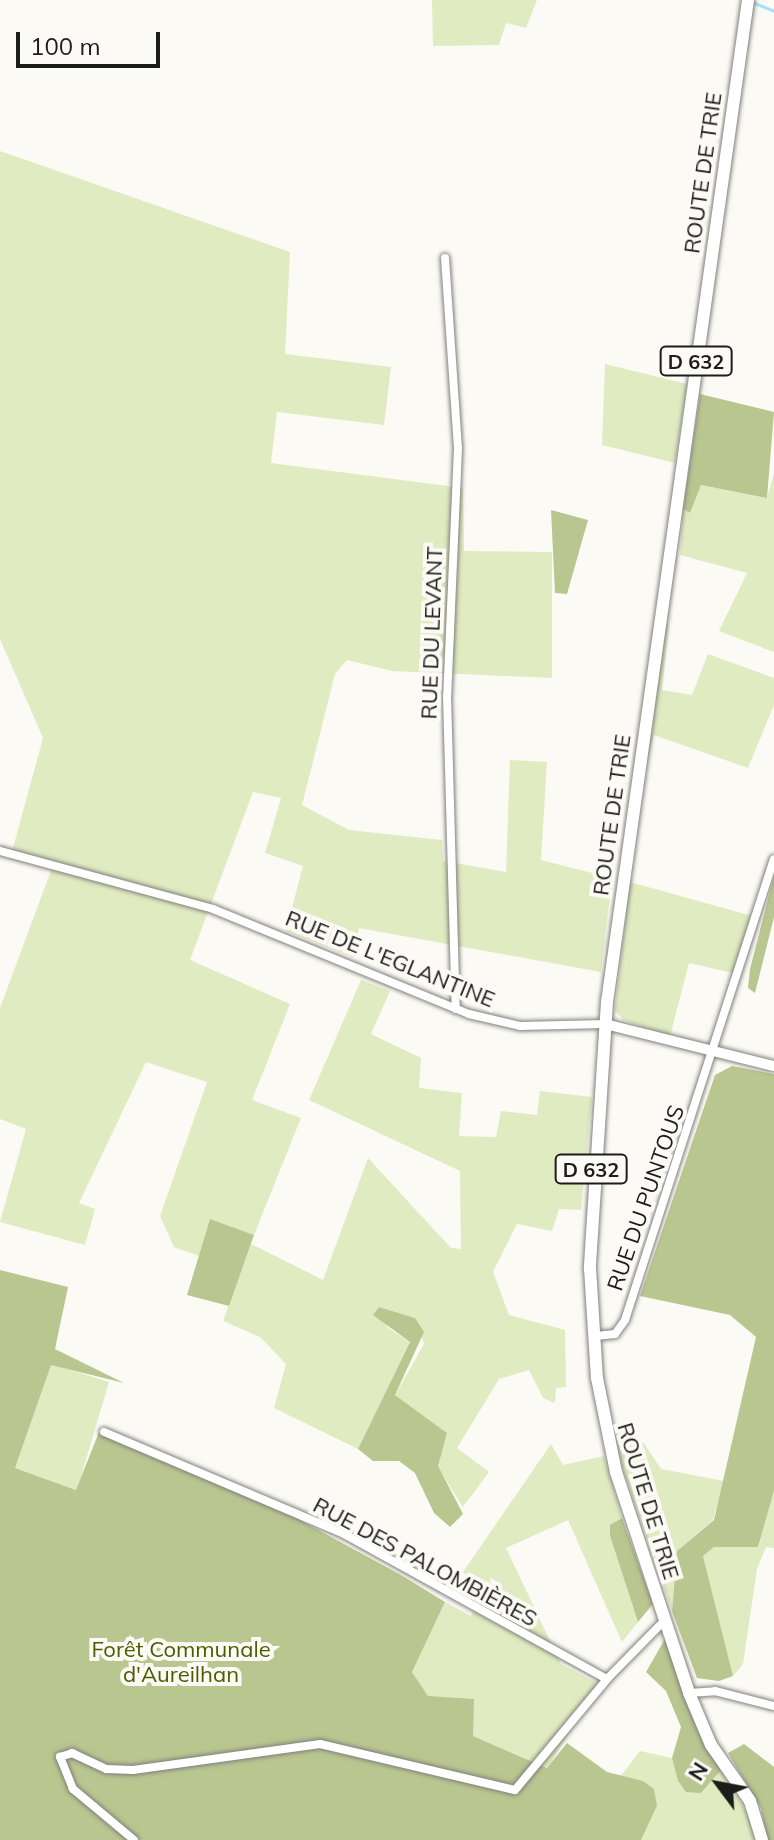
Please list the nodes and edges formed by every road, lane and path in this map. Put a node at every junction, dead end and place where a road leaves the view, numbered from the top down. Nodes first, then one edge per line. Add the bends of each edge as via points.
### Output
1 (748, 5) edge
2 (445, 258) dead end
3 (0, 851) edge
4 (774, 859) edge
5 (456, 1009) junction
6 (605, 1024) junction
7 (716, 1053) junction
8 (774, 1066) edge
9 (596, 1336) junction
10 (104, 1432) dead end
11 (664, 1621) junction
12 (607, 1679) junction
13 (689, 1693) junction
14 (774, 1706) edge
15 (134, 1840) edge
16 (762, 1840) edge

1 - 6 main road, ROUTE DE TRIE / D 632
2 - 5 street, RUE DU LEVANT via 458,432 447,696
3 - 5 street, RUE DE L'EGLANTINE via 213,909
4 - 7 street, RUE DU PUNTOUS
5 - 6 street, RUE DE L'EGLANTINE via 520,1026
6 - 7 street
6 - 9 main road, ROUTE DE TRIE / D 632 via 590,1178
7 - 8 street
7 - 9 street, RUE DU PUNTOUS via 625,1320 615,1334
9 - 11 main road, ROUTE DE TRIE / D 632 via 604,1422
10 - 12 street, RUE DES PALOMBIÈRES via 344,1534
11 - 12 street
11 - 13 main road, D 632
12 - 15 street via 515,1790 320,1744 133,1770 106,1769 72,1753 60,1757 73,1789
13 - 14 street via 715,1691
13 - 16 main road, D 632 via 705,1732 750,1801

